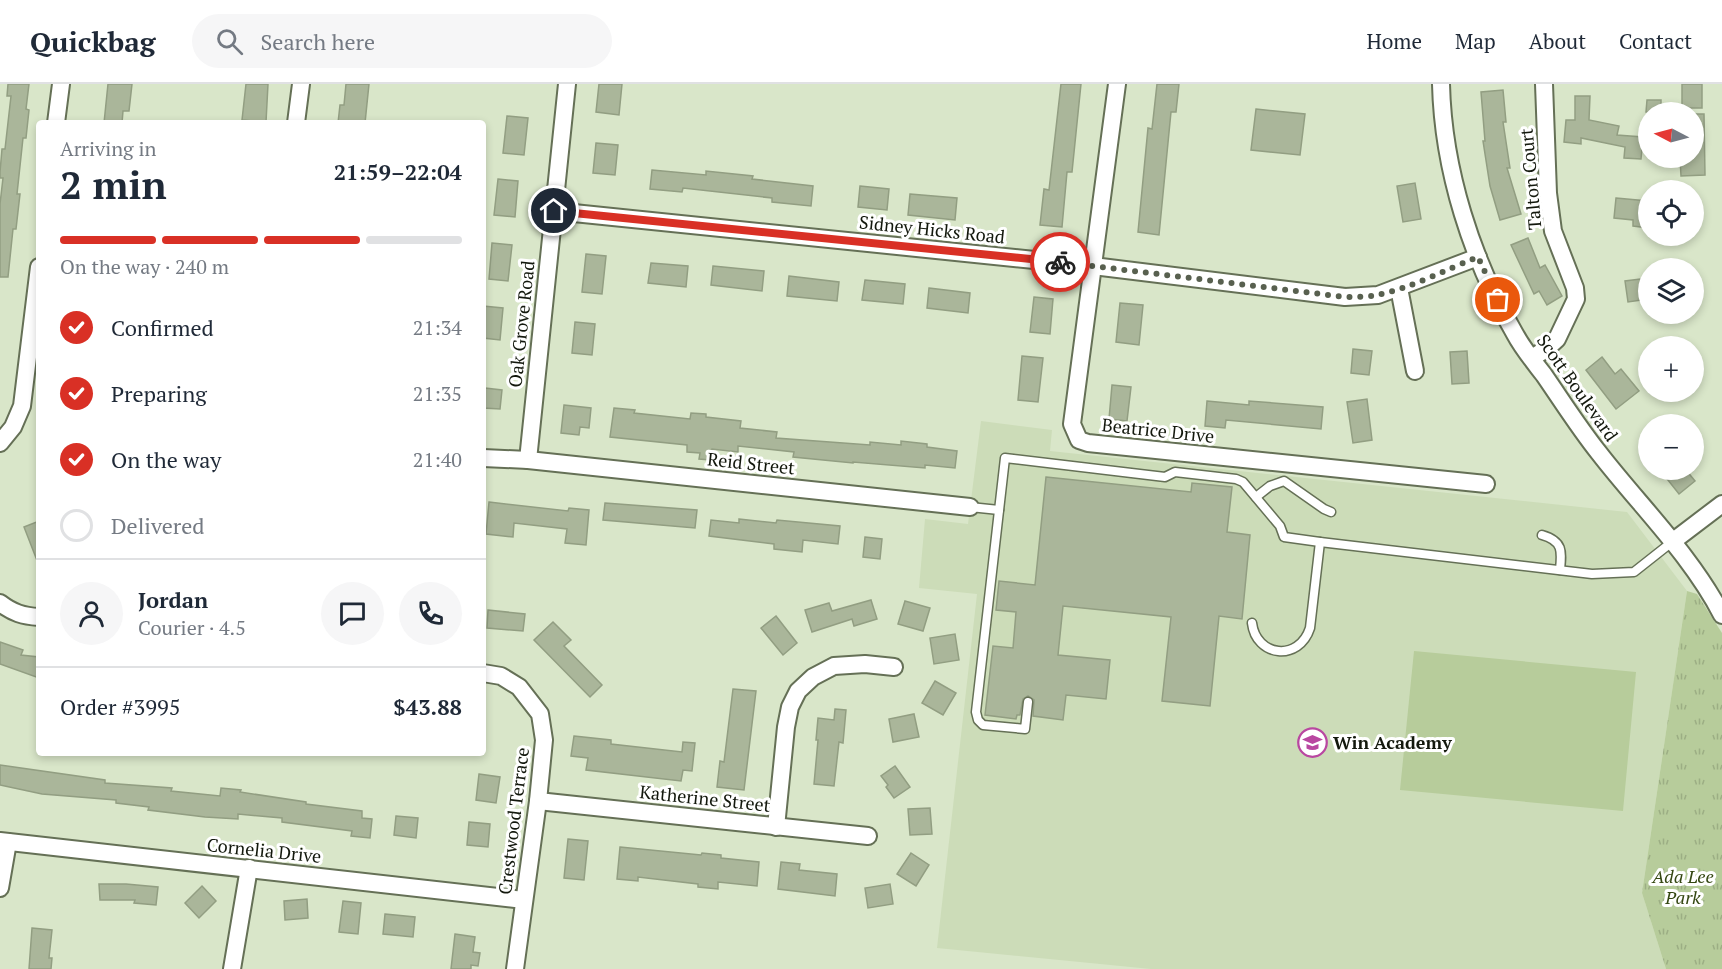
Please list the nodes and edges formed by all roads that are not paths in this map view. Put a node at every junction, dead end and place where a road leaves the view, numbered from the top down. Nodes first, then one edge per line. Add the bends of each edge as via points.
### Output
1 (61, 84) edge
2 (301, 84) edge
3 (567, 84) edge
4 (1117, 84) edge
5 (1441, 84) edge
6 (1544, 84) edge
7 (56, 120) edge
8 (296, 120) edge
9 (554, 211) junction
10 (1478, 257) junction
11 (1093, 266) junction
12 (1399, 288) junction
13 (36, 319) edge
14 (1532, 358) junction
15 (1415, 371) dead end
16 (31, 406) edge
17 (0, 443) edge
18 (486, 458) edge
19 (528, 460) junction
20 (1486, 484) dead end
21 (1256, 497) junction
22 (1722, 504) edge
23 (970, 507) joint
24 (999, 510) junction
25 (1331, 512) dead end
26 (1542, 535) dead end
27 (1320, 542) junction
28 (1672, 542) junction
29 (1560, 570) junction
30 (0, 603) edge
31 (1722, 615) edge
32 (36, 617) edge
33 (1252, 622) dead end
34 (894, 667) dead end
35 (486, 674) edge
36 (1028, 702) dead end
37 (538, 801) junction
38 (776, 827) junction
39 (868, 836) dead end
40 (4, 841) edge
41 (249, 868) junction
42 (0, 888) edge
43 (524, 900) junction
44 (232, 969) edge
45 (515, 969) edge

1 - 7 street
2 - 8 street
3 - 9 street, Oak Grove Road
4 - 11 street, Beatrice Drive
5 - 10 street, Scott Boulevard via 1449,157
6 - 14 street, Talton Court via 1548,193 1554,231 1576,299 1557,339
9 - 11 street, Sidney Hicks Road
9 - 19 street, Oak Grove Road
10 - 12 street, Sidney Hicks Road
10 - 14 street, Scott Boulevard via 1515,335
11 - 12 street, Sidney Hicks Road via 1345,297 1378,295
11 - 20 street, Beatrice Drive via 1072,424 1079,440
12 - 15 street
13 - 16 street
14 - 28 street, Scott Boulevard via 1598,453
16 - 17 street
18 - 19 street, Reid Street
19 - 23 street, Reid Street
21 - 24 lane via 1236,479 1175,472 1165,477 1005,458
21 - 25 lane via 1270,486 1284,482
21 - 27 lane via 1280,526 1284,537
22 - 28 street
23 - 24 lane
24 - 36 lane via 978,720 982,725 1025,729
26 - 29 lane via 1561,548
27 - 29 lane
27 - 33 lane via 1307,639 1292,650 1272,650 1256,637
28 - 29 lane via 1634,572 1592,574
28 - 31 street, Scott Boulevard
30 - 32 street via 23,616
34 - 38 street via 834,666 798,691 786,727
35 - 37 street, Crestwood Terrace via 501,676 519,687 540,714 544,740
37 - 38 street, Katherine Street
37 - 43 street, Crestwood Terrace
38 - 39 street, Katherine Street
40 - 41 street, Cornelia Drive
40 - 42 street
41 - 43 street, Cornelia Drive
41 - 44 street
43 - 45 street, Crestwood Terrace

